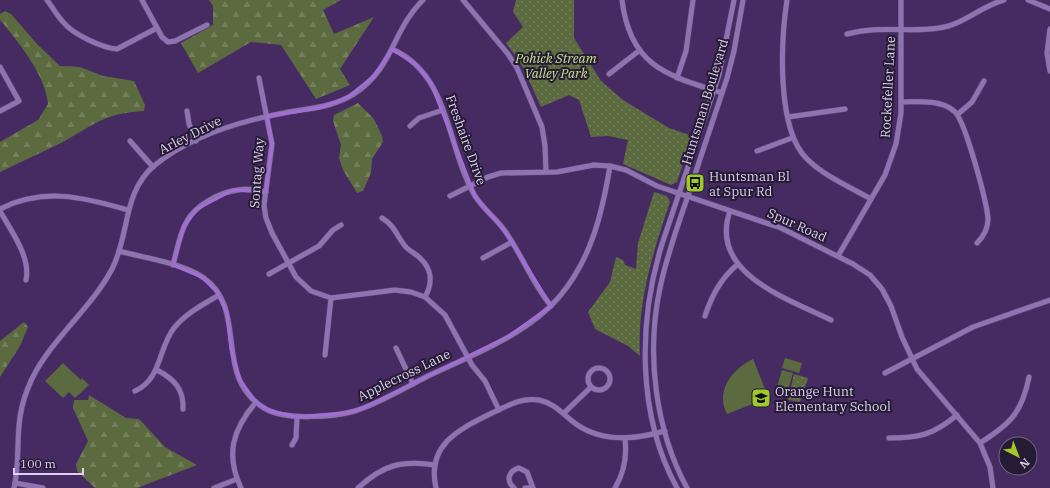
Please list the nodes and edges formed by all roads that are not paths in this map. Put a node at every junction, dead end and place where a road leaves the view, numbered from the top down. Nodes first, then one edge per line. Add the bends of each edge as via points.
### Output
1 (47, 0) edge
2 (142, 0) edge
3 (423, 0) edge
4 (462, 0) edge
5 (622, 0) edge
6 (693, 0) edge
7 (734, 0) edge
8 (743, 0) edge
9 (787, 0) edge
10 (901, 0) edge
11 (1004, 0) edge
12 (1028, 0) edge
13 (1050, 9) edge
14 (207, 25) dead end
15 (157, 28) junction
16 (902, 28) junction
17 (1050, 30) edge
18 (847, 34) dead end
19 (392, 49) junction
20 (640, 50) junction
21 (0, 66) edge
22 (1050, 71) edge
23 (609, 74) dead end
24 (258, 78) dead end
25 (677, 78) junction
26 (984, 80) dead end
27 (714, 91) junction
28 (722, 93) junction
29 (901, 102) junction
30 (443, 110) junction
31 (845, 110) dead end
32 (0, 111) edge
33 (187, 111) dead end
34 (958, 114) junction
35 (267, 116) junction
36 (788, 117) junction
37 (410, 126) dead end
38 (792, 138) junction
39 (130, 141) dead end
40 (196, 141) junction
41 (757, 151) dead end
42 (153, 166) junction
43 (610, 166) junction
44 (546, 172) junction
45 (470, 186) junction
46 (266, 192) junction
47 (679, 193) junction
48 (450, 196) dead end
49 (688, 196) junction
50 (872, 199) junction
51 (0, 210) edge
52 (128, 210) junction
53 (730, 211) junction
54 (382, 218) dead end
55 (341, 225) dead end
56 (512, 242) junction
57 (977, 243) dead end
58 (119, 251) junction
59 (838, 256) junction
60 (483, 258) dead end
61 (289, 264) junction
62 (738, 264) junction
63 (173, 265) junction
64 (269, 274) dead end
65 (26, 280) dead end
66 (219, 294) junction
67 (425, 297) junction
68 (331, 298) junction
69 (1050, 300) edge
70 (551, 306) junction
71 (705, 316) dead end
72 (831, 320) dead end
73 (396, 348) dead end
74 (325, 355) dead end
75 (468, 357) junction
76 (912, 358) junction
77 (157, 370) junction
78 (885, 373) dead end
79 (1029, 377) dead end
80 (413, 384) junction
81 (591, 387) junction
82 (135, 391) dead end
83 (256, 402) junction
84 (184, 409) dead end
85 (499, 410) junction
86 (564, 413) junction
87 (957, 416) junction
88 (298, 417) junction
89 (665, 431) junction
90 (656, 434) junction
91 (889, 438) dead end
92 (625, 439) junction
93 (980, 443) junction
94 (292, 445) dead end
95 (435, 465) junction
96 (237, 479) junction
97 (15, 485) edge
98 (43, 488) edge
99 (214, 488) edge
100 (241, 488) edge
101 (358, 488) edge
102 (436, 488) edge
103 (514, 488) edge
104 (525, 488) edge
105 (532, 488) edge
106 (615, 488) edge
107 (678, 488) edge
108 (687, 488) edge
109 (993, 488) edge

1 - 15 street via 64,24 90,41 110,49 116,49
2 - 15 street
3 - 19 street, Arley Drive via 404,23
4 - 44 street via 517,68 542,127
5 - 20 street via 628,29
6 - 25 street via 686,51
7 - 27 street, Huntsman Boulevard via 726,49
8 - 28 street, Huntsman Boulevard via 734,51
9 - 36 street via 782,57
10 - 16 street, Rockefeller Lane
11 - 16 street via 946,27
12 - 13 street
14 - 15 street via 168,42
16 - 18 street via 872,29
16 - 29 street, Rockefeller Lane
17 - 22 street via 1047,52
19 - 30 street, Freshaire Drive via 424,73 438,95
19 - 35 street, Arley Drive via 374,76 348,97 320,108
20 - 23 street
20 - 25 street via 659,69
21 - 32 street via 19,101
24 - 35 street, Sontag Way
25 - 27 street
26 - 34 street via 972,102
27 - 28 street
27 - 47 street, Huntsman Boulevard
28 - 49 street, Huntsman Boulevard
29 - 34 street via 942,104
29 - 50 street, Rockefeller Lane via 894,154
30 - 37 street via 419,118
30 - 45 street, Freshaire Drive
31 - 36 street
33 - 40 street
34 - 57 street via 965,129 986,212 986,232
35 - 40 street, Arley Drive via 232,126
35 - 46 street, Sontag Way via 272,144
36 - 38 street
38 - 41 street
38 - 50 street via 800,152 814,165
39 - 42 street
40 - 42 street, Arley Drive
42 - 52 street, Arley Drive via 138,186
43 - 44 street, Spur Road via 594,165
43 - 47 street, Spur Road via 626,170 657,186
43 - 70 street, Applecross Lane via 600,218 589,248 570,283
44 - 45 street, Spur Road via 501,173
45 - 48 street, Spur Road
45 - 56 street, Freshaire Drive via 480,203
46 - 61 street, Sontag Way via 266,221
46 - 63 street via 233,190 197,209 184,226
47 - 49 street, Spur Road
47 - 90 street, Huntsman Boulevard via 654,268 648,303 646,366
49 - 53 street, Spur Road
49 - 89 street, Huntsman Boulevard via 666,265 656,318 656,380
50 - 59 street, Rockefeller Lane
51 - 52 street via 26,198 56,195
51 - 65 street via 24,257 28,268
52 - 58 street, Arley Drive
53 - 59 street, Spur Road via 781,228
53 - 62 street via 725,227 726,238 728,248
54 - 67 street via 391,224 405,246 421,258 427,267 431,285
55 - 61 street via 319,246
56 - 60 street
56 - 70 street, Freshaire Drive
58 - 63 street, Applecross Lane
58 - 97 street, Arley Drive via 106,281 43,360 32,379 23,401 19,425
59 - 76 street, Spur Road via 865,271 882,289
61 - 64 street
61 - 68 street, Sontag Way via 306,288
62 - 71 street via 719,284
62 - 72 street via 767,288
63 - 66 street, Applecross Lane via 202,277
66 - 77 street via 185,317 174,328
66 - 83 street, Applecross Lane via 227,313 234,364 244,387
67 - 68 street, Sontag Way via 395,290
67 - 75 street, Sontag Way via 445,316
68 - 74 street
69 - 76 street via 973,327
70 - 75 street, Applecross Lane via 522,329
73 - 80 street
75 - 80 street, Applecross Lane
75 - 85 street, Sontag Way via 485,380
76 - 78 street
76 - 87 street, Spur Road via 925,379
77 - 82 street via 146,385
77 - 84 street via 170,377 178,386 183,396
79 - 93 street via 1017,413 1001,429
80 - 88 street, Applecross Lane via 354,411
81 - 81 street via 587,378 592,370 601,368 606,371 610,380 608,386 599,390
81 - 86 street
83 - 88 street, Applecross Lane via 276,413
83 - 96 street via 242,420 235,437 233,458
85 - 86 street via 531,400 546,402
85 - 95 street via 452,435 440,450
86 - 92 street via 593,433
87 - 91 street via 928,434 913,438
87 - 93 street, Spur Road
88 - 94 street via 296,438
89 - 90 street
89 - 108 street, Huntsman Boulevard via 675,464
90 - 92 street
90 - 107 street, Huntsman Boulevard via 665,462
92 - 106 street via 625,463
93 - 109 street, Spur Road via 988,461
95 - 101 street via 413,462 390,466 373,475
95 - 102 street
96 - 99 street
96 - 100 street
97 - 98 street
103 - 105 street via 509,478 511,472 519,468 527,472
104 - 105 street

